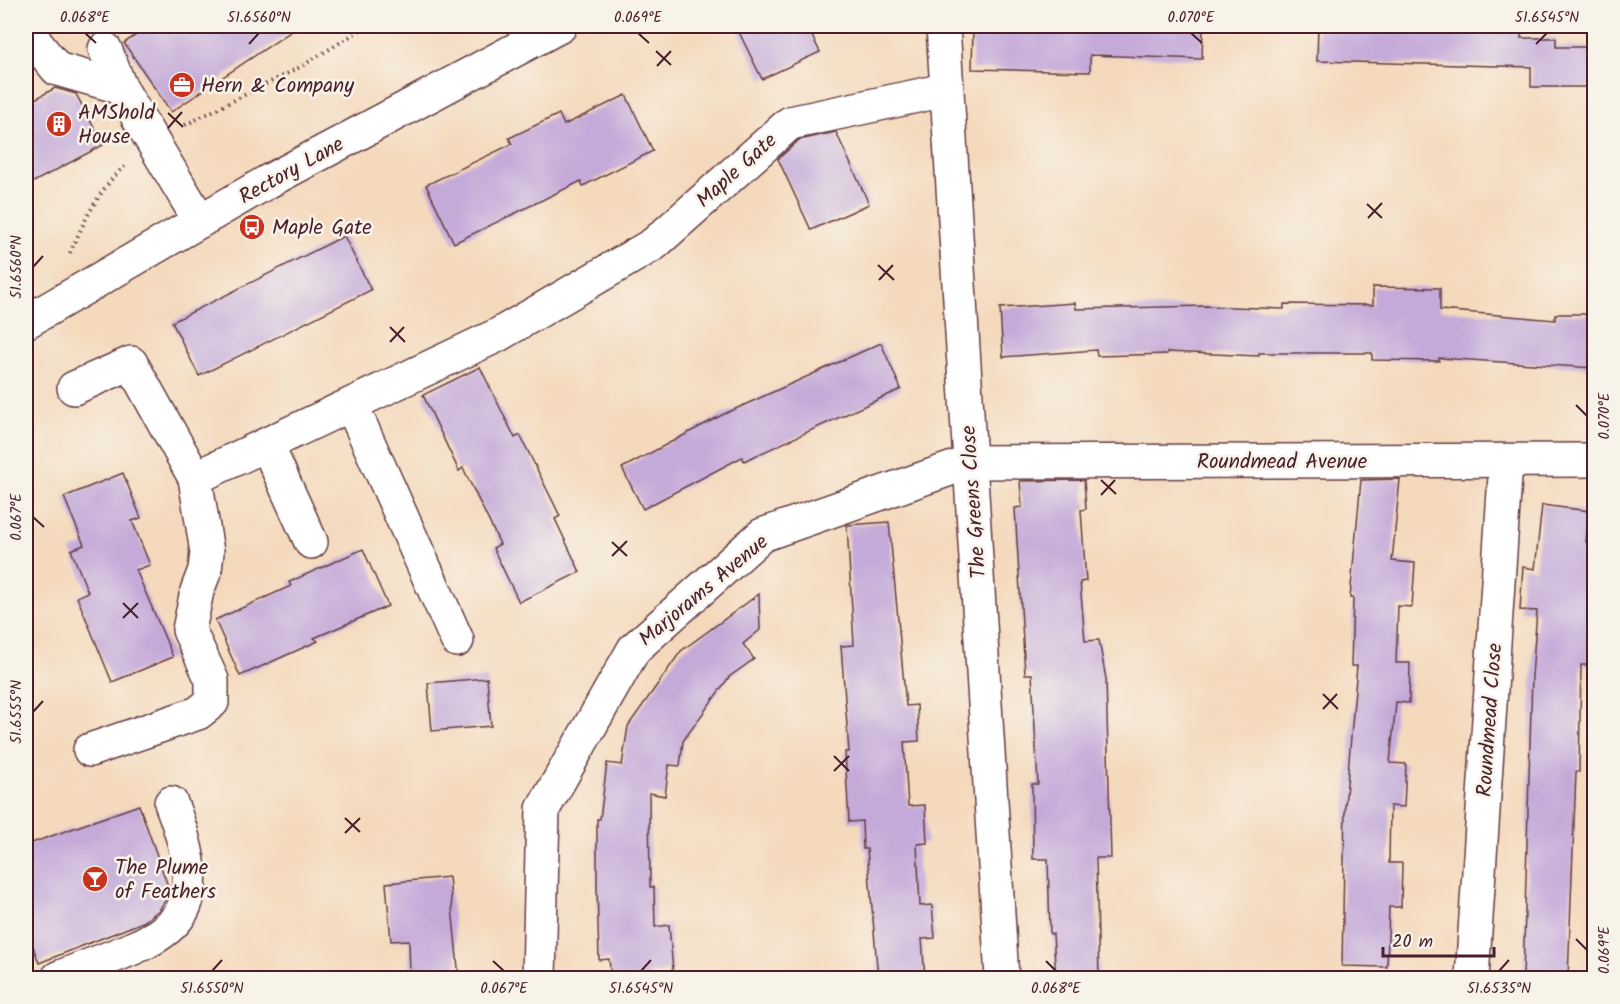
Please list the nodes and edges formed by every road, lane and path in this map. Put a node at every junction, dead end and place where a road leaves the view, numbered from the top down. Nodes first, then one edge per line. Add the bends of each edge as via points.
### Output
1 (27, 26) edge
2 (560, 26) edge
3 (943, 26) edge
4 (105, 49) dead end
5 (120, 87) junction
6 (945, 90) junction
7 (200, 221) junction
8 (26, 322) edge
9 (74, 388) dead end
10 (351, 406) junction
11 (267, 445) junction
12 (1594, 460) edge
13 (1506, 461) junction
14 (970, 462) junction
15 (195, 478) junction
16 (311, 542) dead end
17 (457, 640) dead end
18 (90, 750) dead end
19 (171, 803) dead end
20 (58, 978) edge
21 (539, 978) edge
22 (1002, 978) edge
23 (1472, 978) edge

1 - 5 street via 57,69
2 - 7 street, Rectory Lane
3 - 6 street, The Greens Close
4 - 5 street
5 - 7 street
6 - 10 street, Maple Gate via 790,123 654,244 498,335
6 - 14 street, The Greens Close
7 - 8 street, Rectory Lane
9 - 15 street via 130,363
10 - 11 street, Maple Gate
10 - 17 street
11 - 15 street, Maple Gate
11 - 16 street
12 - 13 street, Roundmead Avenue
13 - 14 street, Roundmead Avenue
13 - 23 street, Roundmead Close
14 - 21 street, Marjorams Avenue via 762,535 634,649 543,809
14 - 22 street, The Greens Close
15 - 18 street via 207,552 189,630 212,680 212,702 198,714
19 - 20 street via 191,866 190,890 177,921 160,935

